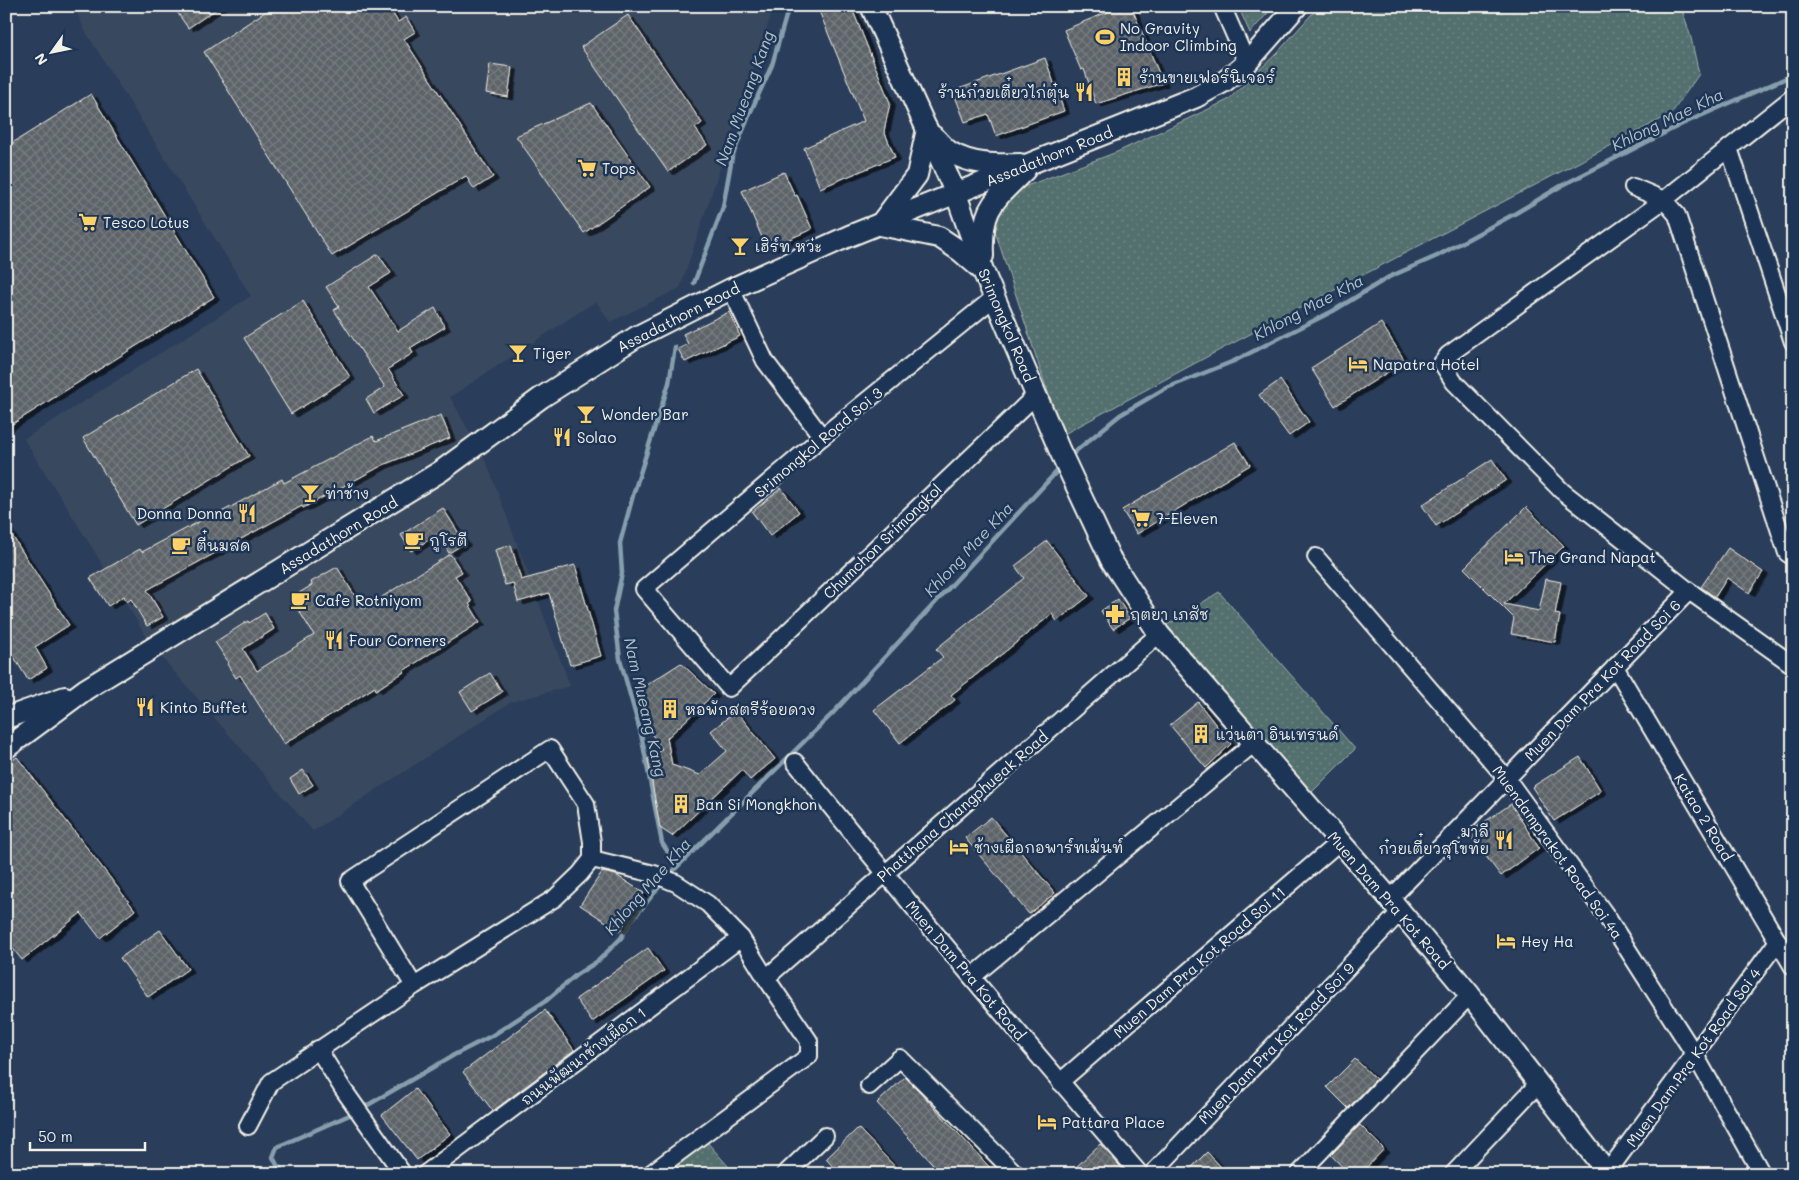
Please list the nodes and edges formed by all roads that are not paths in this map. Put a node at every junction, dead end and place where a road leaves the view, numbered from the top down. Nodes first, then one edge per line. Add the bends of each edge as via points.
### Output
1 (871, 6) edge
2 (1222, 6) edge
3 (1297, 6) edge
4 (1247, 63) junction
5 (1793, 97) edge
6 (927, 129) junction
7 (1729, 148) junction
8 (1031, 164) junction
9 (1633, 187) dead end
10 (956, 194) junction
11 (1664, 200) junction
12 (879, 225) junction
13 (984, 272) junction
14 (731, 289) junction
15 (995, 297) junction
16 (1793, 342) edge
17 (1036, 395) junction
18 (822, 436) junction
19 (1316, 557) dead end
20 (1793, 557) edge
21 (644, 589) joint
22 (1690, 591) junction
23 (1159, 634) junction
24 (1793, 665) edge
25 (1615, 667) junction
26 (86, 689) junction
27 (6, 718) edge
28 (1253, 744) junction
29 (6, 748) edge
30 (795, 762) dead end
31 (1507, 779) junction
32 (1339, 842) junction
33 (592, 859) junction
34 (885, 874) junction
35 (1395, 906) junction
36 (741, 938) junction
37 (1778, 941) junction
38 (1793, 967) edge
39 (972, 977) junction
40 (766, 978) junction
41 (414, 986) junction
42 (1470, 995) junction
43 (318, 1049) junction
44 (1694, 1055) junction
45 (1060, 1082) junction
46 (1539, 1083) junction
47 (869, 1086) dead end
48 (248, 1126) dead end
49 (825, 1136) dead end
50 (1607, 1173) edge
51 (403, 1174) edge
52 (425, 1174) edge
53 (650, 1174) edge
54 (784, 1174) edge
55 (1016, 1174) edge
56 (1140, 1174) edge
57 (1152, 1174) edge
58 (1299, 1174) edge
59 (1453, 1174) edge
60 (1762, 1174) edge

1 - 6 street, Srimongkol Road
2 - 4 street
3 - 4 street, Assadathorn Road
4 - 8 street, Assadathorn Road via 1196,97
5 - 7 street
6 - 8 street via 949,152 966,161 998,165
6 - 10 street, Srimongkol Road
6 - 12 street via 917,175
7 - 11 street
7 - 16 street
8 - 10 street, Assadathorn Road
8 - 13 street via 990,208 984,222
9 - 11 street
10 - 12 street, Assadathorn Road
10 - 13 street, Srimongkol Road
11 - 20 street via 1677,215 1787,554
11 - 22 street via 1442,362 1454,382 1562,491
12 - 13 street via 939,237
12 - 14 street, Assadathorn Road
13 - 15 street, Srimongkol Road
14 - 18 street via 765,361
14 - 26 street, Assadathorn Road via 636,337 542,397 427,480
15 - 17 street, Srimongkol Road
15 - 18 street, Srimongkol Road Soi 3
17 - 21 street, Chumchon Srimongkol via 729,688
17 - 23 street, Srimongkol Road via 1111,560
18 - 21 street, Srimongkol Road Soi 3
19 - 31 street, Muendamprakot Road Soi 4a
22 - 24 street
22 - 25 street, Muen Dam Pra Kot Road Soi 6
23 - 28 street, Muen Dam Pra Kot Road
23 - 34 street, Phatthana Changphueak Road
25 - 31 street, Muen Dam Pra Kot Road Soi 6
25 - 37 street, Katao 2 Road
26 - 27 street, Assadathorn Road
26 - 29 street, Assadathorn Road
28 - 32 street, Muen Dam Pra Kot Road
28 - 39 street
30 - 34 street, Muen Dam Pra Kot Road
31 - 35 street, Muen Dam Pra Kot Road Soi 6
31 - 44 street, Muendamprakot Road Soi 4a via 1605,914
32 - 35 street, Muen Dam Pra Kot Road
32 - 45 street, Muen Dam Pra Kot Road Soi 11
33 - 36 street via 654,874 676,883 708,904
33 - 41 street via 555,898
33 - 41 street via 586,804 550,749 350,881
34 - 39 street, Muen Dam Pra Kot Road
34 - 40 street, Phatthana Changphueak Road
35 - 42 street, Muen Dam Pra Kot Road
35 - 57 street, Muen Dam Pra Kot Road Soi 9
36 - 40 street
36 - 52 street, ถนนพัฒนาช้างเผือก 1
37 - 38 street, Katao 2 Road
37 - 44 street, Muen Dam Pra Kot Road Soi 4
39 - 45 street, Muen Dam Pra Kot Road
40 - 53 street via 809,1041 809,1056
41 - 43 street
42 - 46 street, Muen Dam Pra Kot Road
42 - 58 street
43 - 48 street via 271,1082
43 - 51 street
44 - 50 street, Muen Dam Pra Kot Road Soi 4
44 - 60 street, Muendamprakot Road Soi 4a
45 - 56 street, Muen Dam Pra Kot Road
46 - 50 street, Muen Dam Pra Kot Road
46 - 59 street
47 - 55 street via 900,1058
49 - 54 street

